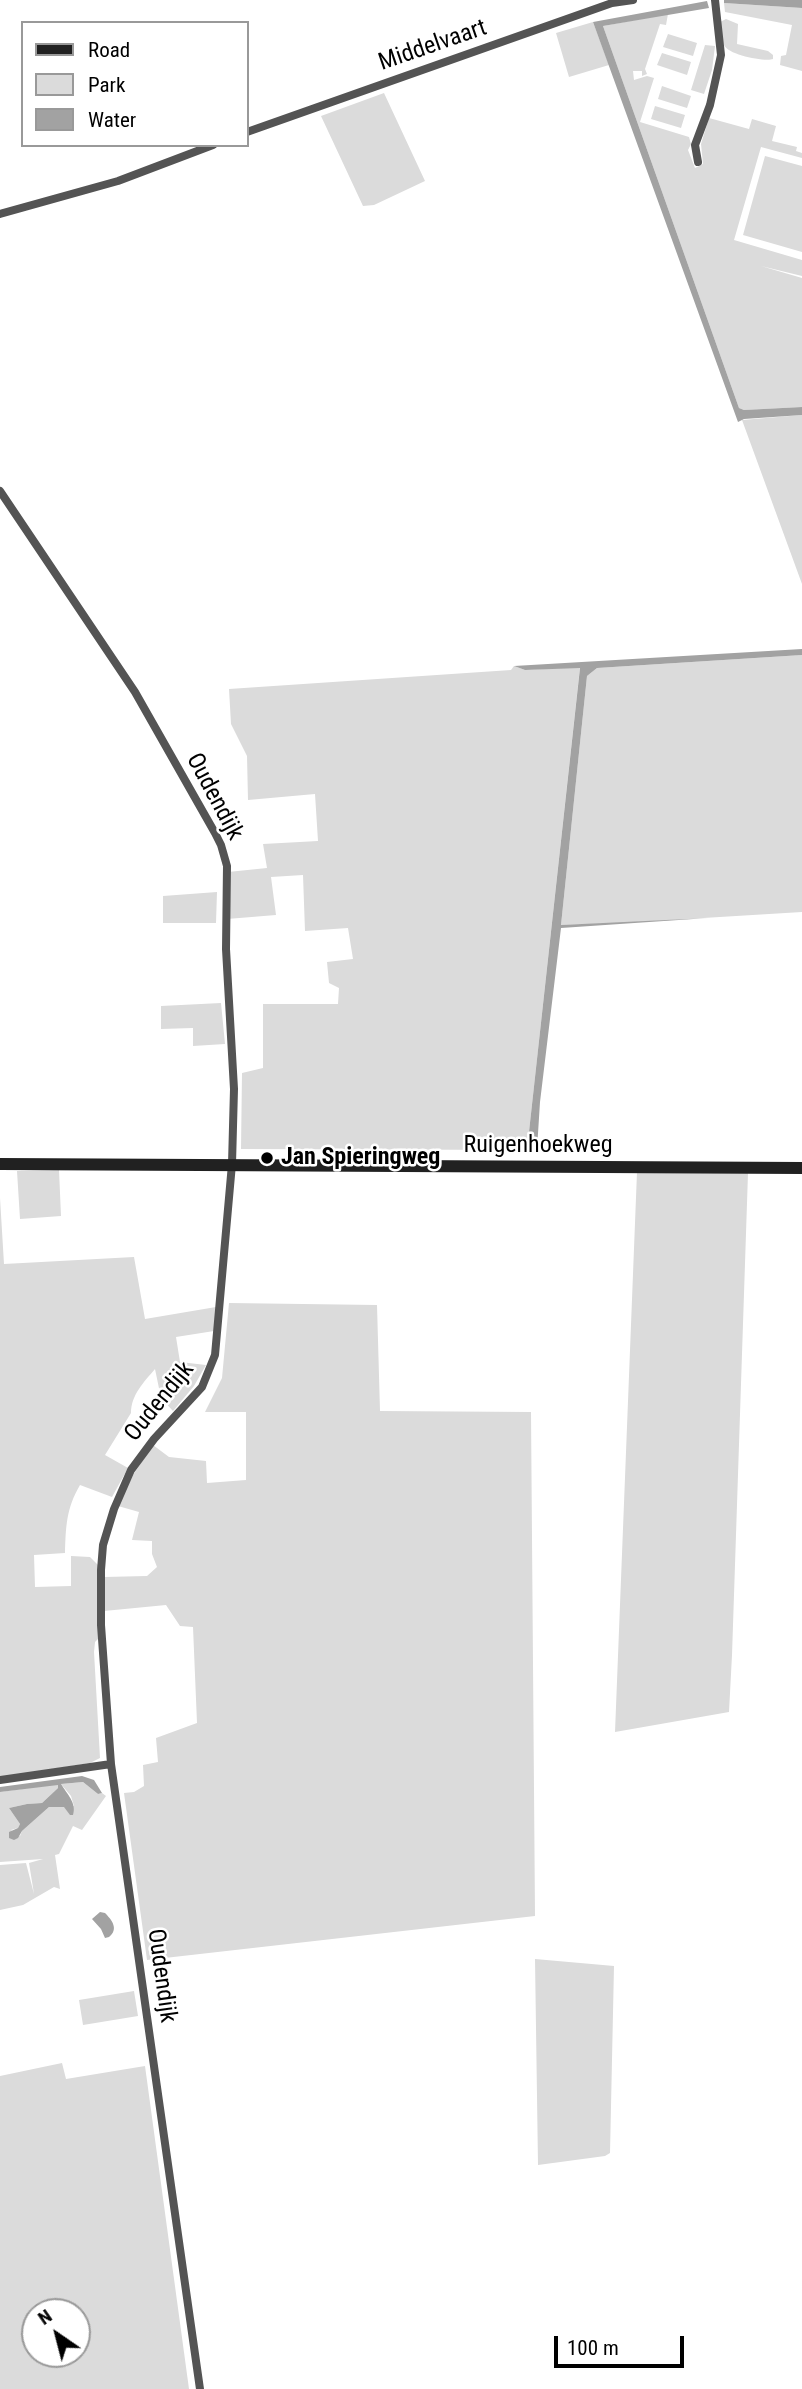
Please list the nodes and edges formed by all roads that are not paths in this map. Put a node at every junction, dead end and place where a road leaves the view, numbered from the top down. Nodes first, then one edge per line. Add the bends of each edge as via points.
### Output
1 (633, 0) edge
2 (715, 0) edge
3 (612, 2) edge
4 (248, 132) edge
5 (207, 147) edge
6 (698, 162) dead end
7 (0, 214) edge
8 (0, 491) edge
9 (0, 1164) edge
10 (232, 1164) junction
11 (802, 1168) edge
12 (111, 1764) junction
13 (0, 1780) edge
14 (200, 2389) edge

1 - 3 street, Middelvaart
2 - 6 street via 721,55 695,145
3 - 4 street, Middelvaart
5 - 7 street via 118,181
8 - 10 street, Oudendijk via 135,692 221,845 227,866
9 - 10 street
10 - 11 street, Ruigenhoekweg
10 - 12 street, Oudendijk via 219,1332 211,1372 131,1470 103,1545 102,1625
12 - 13 street
12 - 14 street, Oudendijk

